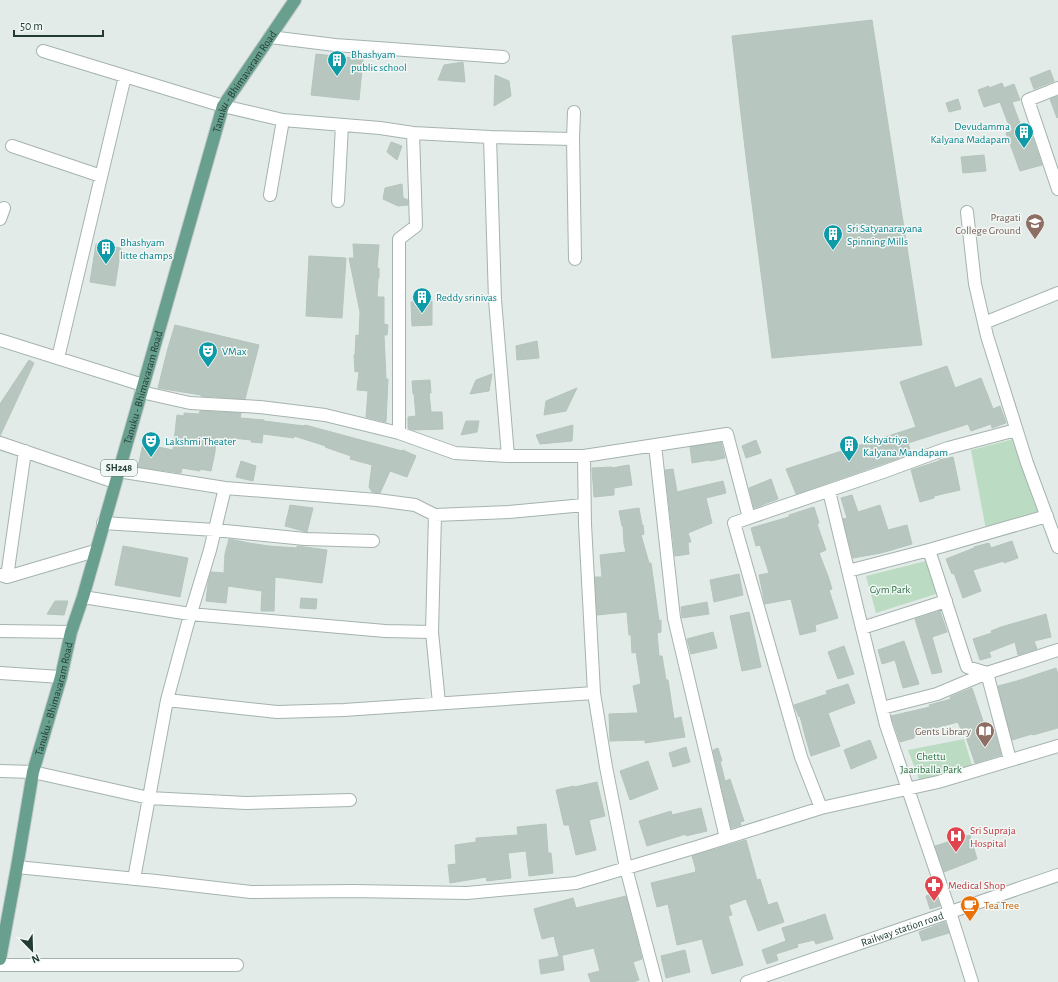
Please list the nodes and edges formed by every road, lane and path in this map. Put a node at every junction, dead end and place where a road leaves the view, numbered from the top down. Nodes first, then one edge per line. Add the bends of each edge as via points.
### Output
1 (295, 0) edge
2 (270, 37) junction
3 (43, 51) dead end
4 (503, 57) dead end
5 (125, 76) junction
6 (1058, 88) edge
7 (223, 106) junction
8 (574, 112) dead end
9 (283, 120) junction
10 (342, 125) junction
11 (413, 133) junction
12 (490, 137) junction
13 (573, 139) junction
14 (12, 146) dead end
15 (101, 176) junction
16 (1058, 189) edge
17 (270, 195) dead end
18 (338, 201) dead end
19 (4, 208) dead end
20 (967, 212) dead end
21 (0, 219) edge
22 (575, 259) dead end
23 (1058, 293) edge
24 (984, 323) junction
25 (0, 340) edge
26 (58, 358) junction
27 (142, 389) junction
28 (1016, 430) junction
29 (399, 434) junction
30 (0, 443) edge
31 (655, 445) junction
32 (25, 451) junction
33 (508, 456) junction
34 (584, 456) junction
35 (117, 476) junction
36 (225, 488) junction
37 (829, 491) junction
38 (584, 505) junction
39 (435, 515) junction
40 (1047, 516) junction
41 (749, 518) junction
42 (103, 523) junction
43 (215, 530) junction
44 (373, 541) dead end
45 (1058, 547) edge
46 (929, 550) junction
47 (95, 551) junction
48 (848, 571) junction
49 (3, 576) edge
50 (83, 597) junction
51 (946, 601) junction
52 (190, 614) junction
53 (862, 628) junction
54 (0, 631) edge
55 (71, 632) junction
56 (432, 632) junction
57 (1058, 650) edge
58 (987, 672) junction
59 (0, 673) edge
60 (61, 677) junction
61 (594, 693) junction
62 (167, 700) junction
63 (439, 703) junction
64 (882, 708) junction
65 (1058, 746) edge
66 (1010, 760) junction
67 (0, 771) edge
68 (33, 772) junction
69 (907, 788) junction
70 (149, 798) junction
71 (350, 800) dead end
72 (821, 808) junction
73 (726, 838) junction
74 (17, 867) junction
75 (626, 868) junction
76 (1058, 875) edge
77 (134, 879) junction
78 (950, 912) junction
79 (2, 938) edge
80 (0, 959) edge
81 (0, 965) edge
82 (237, 965) dead end
83 (759, 980) edge
84 (656, 982) edge
85 (747, 982) edge
86 (972, 982) edge

1 - 2 main road, Tanuku - Bhimavaram Road / SH248
2 - 4 street via 335,45
2 - 7 main road, Tanuku - Bhimavaram Road / SH248
3 - 5 street
5 - 7 street
5 - 15 street
6 - 16 street via 1028,100
7 - 9 street
7 - 27 main road, Tanuku - Bhimavaram Road / SH248
8 - 13 street
9 - 10 street
9 - 17 street
10 - 11 street
10 - 18 street
11 - 12 street
11 - 29 street via 416,226 399,239
12 - 13 street
12 - 33 street via 495,300
13 - 22 street
14 - 15 street
15 - 26 street
19 - 21 street
20 - 24 street via 975,284
23 - 24 street
24 - 28 street
25 - 26 street
26 - 27 street
27 - 29 street via 190,403 260,407 325,415
27 - 35 main road, Tanuku - Bhimavaram Road / SH248
28 - 37 street via 948,448
28 - 40 street
29 - 33 street via 455,453
30 - 32 street
31 - 34 street
31 - 41 street via 727,434
31 - 73 street via 674,618
32 - 35 street
32 - 49 street
33 - 34 street
34 - 38 street
35 - 36 street
35 - 42 main road, Tanuku - Bhimavaram Road / SH248
36 - 39 street via 415,504
36 - 43 street
37 - 41 street
37 - 48 street
38 - 39 street
38 - 61 street
39 - 56 street
40 - 45 street
40 - 46 street
41 - 72 street via 734,523 801,757
42 - 43 street
42 - 47 main road, Tanuku - Bhimavaram Road / SH248
43 - 44 street via 305,539
43 - 52 street
46 - 48 street
46 - 51 street
47 - 49 street
47 - 50 main road, Tanuku - Bhimavaram Road / SH248
48 - 53 street
50 - 52 street
50 - 55 main road, Tanuku - Bhimavaram Road / SH248
51 - 53 street
51 - 58 street via 967,666
52 - 56 street via 385,631
52 - 62 street
53 - 64 street
54 - 55 street
55 - 60 main road, Tanuku - Bhimavaram Road / SH248
56 - 63 street
57 - 58 street
58 - 64 street via 937,694
58 - 66 street
59 - 60 street
60 - 68 main road, Tanuku - Bhimavaram Road / SH248
61 - 63 street
61 - 75 street
62 - 63 street via 277,712
62 - 70 street
64 - 69 street
65 - 66 street
66 - 69 street via 938,782
67 - 68 street
68 - 70 street
68 - 74 main road, Tanuku - Bhimavaram Road / SH248
69 - 72 street
69 - 78 street
70 - 71 street via 246,803
70 - 77 street
72 - 73 street
73 - 75 street
74 - 77 street
74 - 79 main road, Tanuku - Bhimavaram Road / SH248
75 - 77 street via 576,883 467,893 251,892
75 - 84 street
76 - 78 street, Railway station road
78 - 83 street, Railway station road
78 - 86 street
79 - 80 main road, Tanuku - Bhimavaram Road / SH248
81 - 82 street
83 - 85 street, Railway station road

